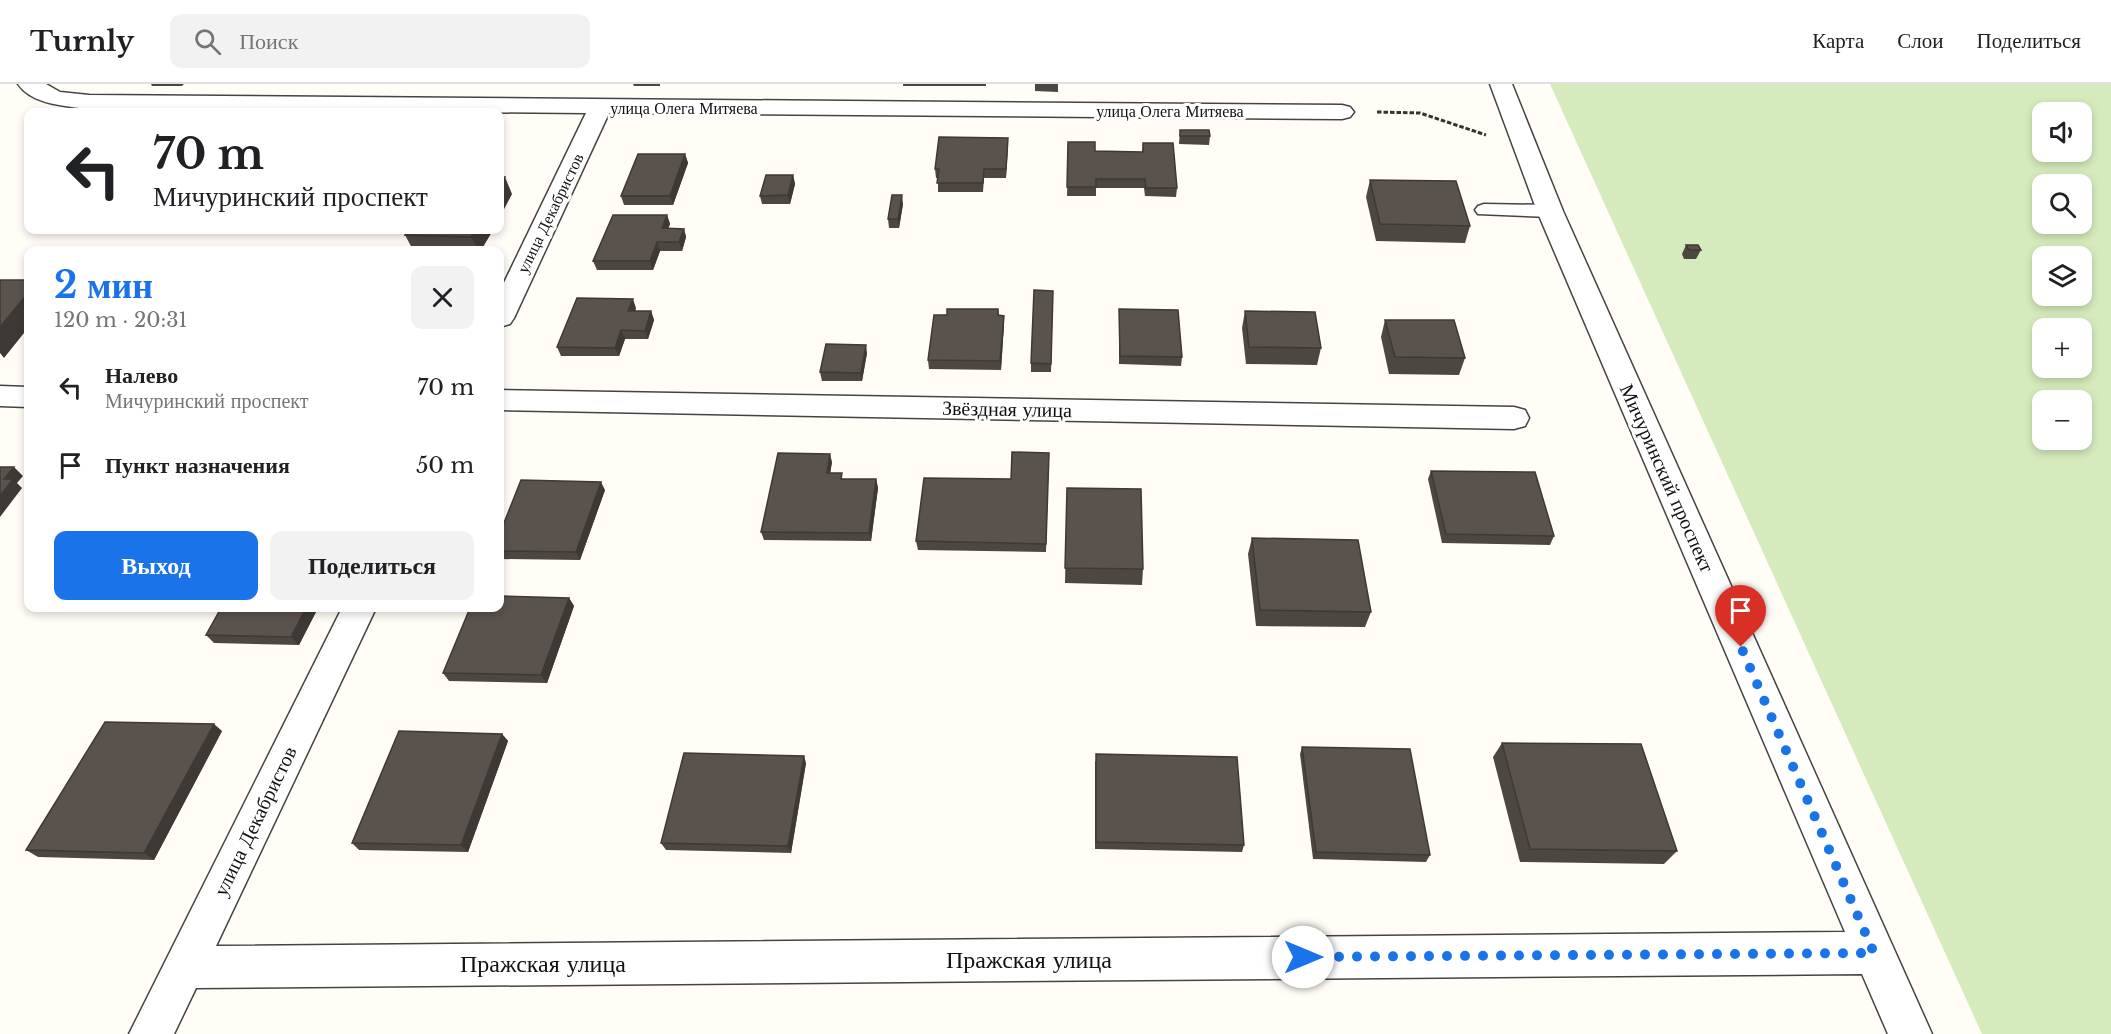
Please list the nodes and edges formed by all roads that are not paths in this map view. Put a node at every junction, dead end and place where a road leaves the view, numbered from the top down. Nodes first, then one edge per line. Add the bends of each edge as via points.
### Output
1 (29, 84) edge
2 (1501, 84) edge
3 (600, 107) junction
4 (1342, 112) road end
5 (1484, 210) dead end
6 (1550, 211) junction
7 (504, 310) edge
8 (0, 396) edge
9 (24, 397) edge
10 (504, 400) edge
11 (1514, 418) dead end
12 (357, 612) edge
13 (1874, 953) junction
14 (184, 967) junction
15 (152, 1034) edge
16 (1910, 1034) edge

1 - 3 street, улица Олега Митяева via 55,98 89,102
2 - 6 street, Мичуринский проспект
3 - 4 street, улица Олега Митяева
3 - 7 street, улица Декабристов
5 - 6 lane
6 - 13 street, Мичуринский проспект
8 - 9 street
10 - 11 street, Звёздная улица
12 - 14 street, улица Декабристов
13 - 14 street, Пражская улица
13 - 16 street, Мичуринский проспект
14 - 15 street, улица Декабристов

